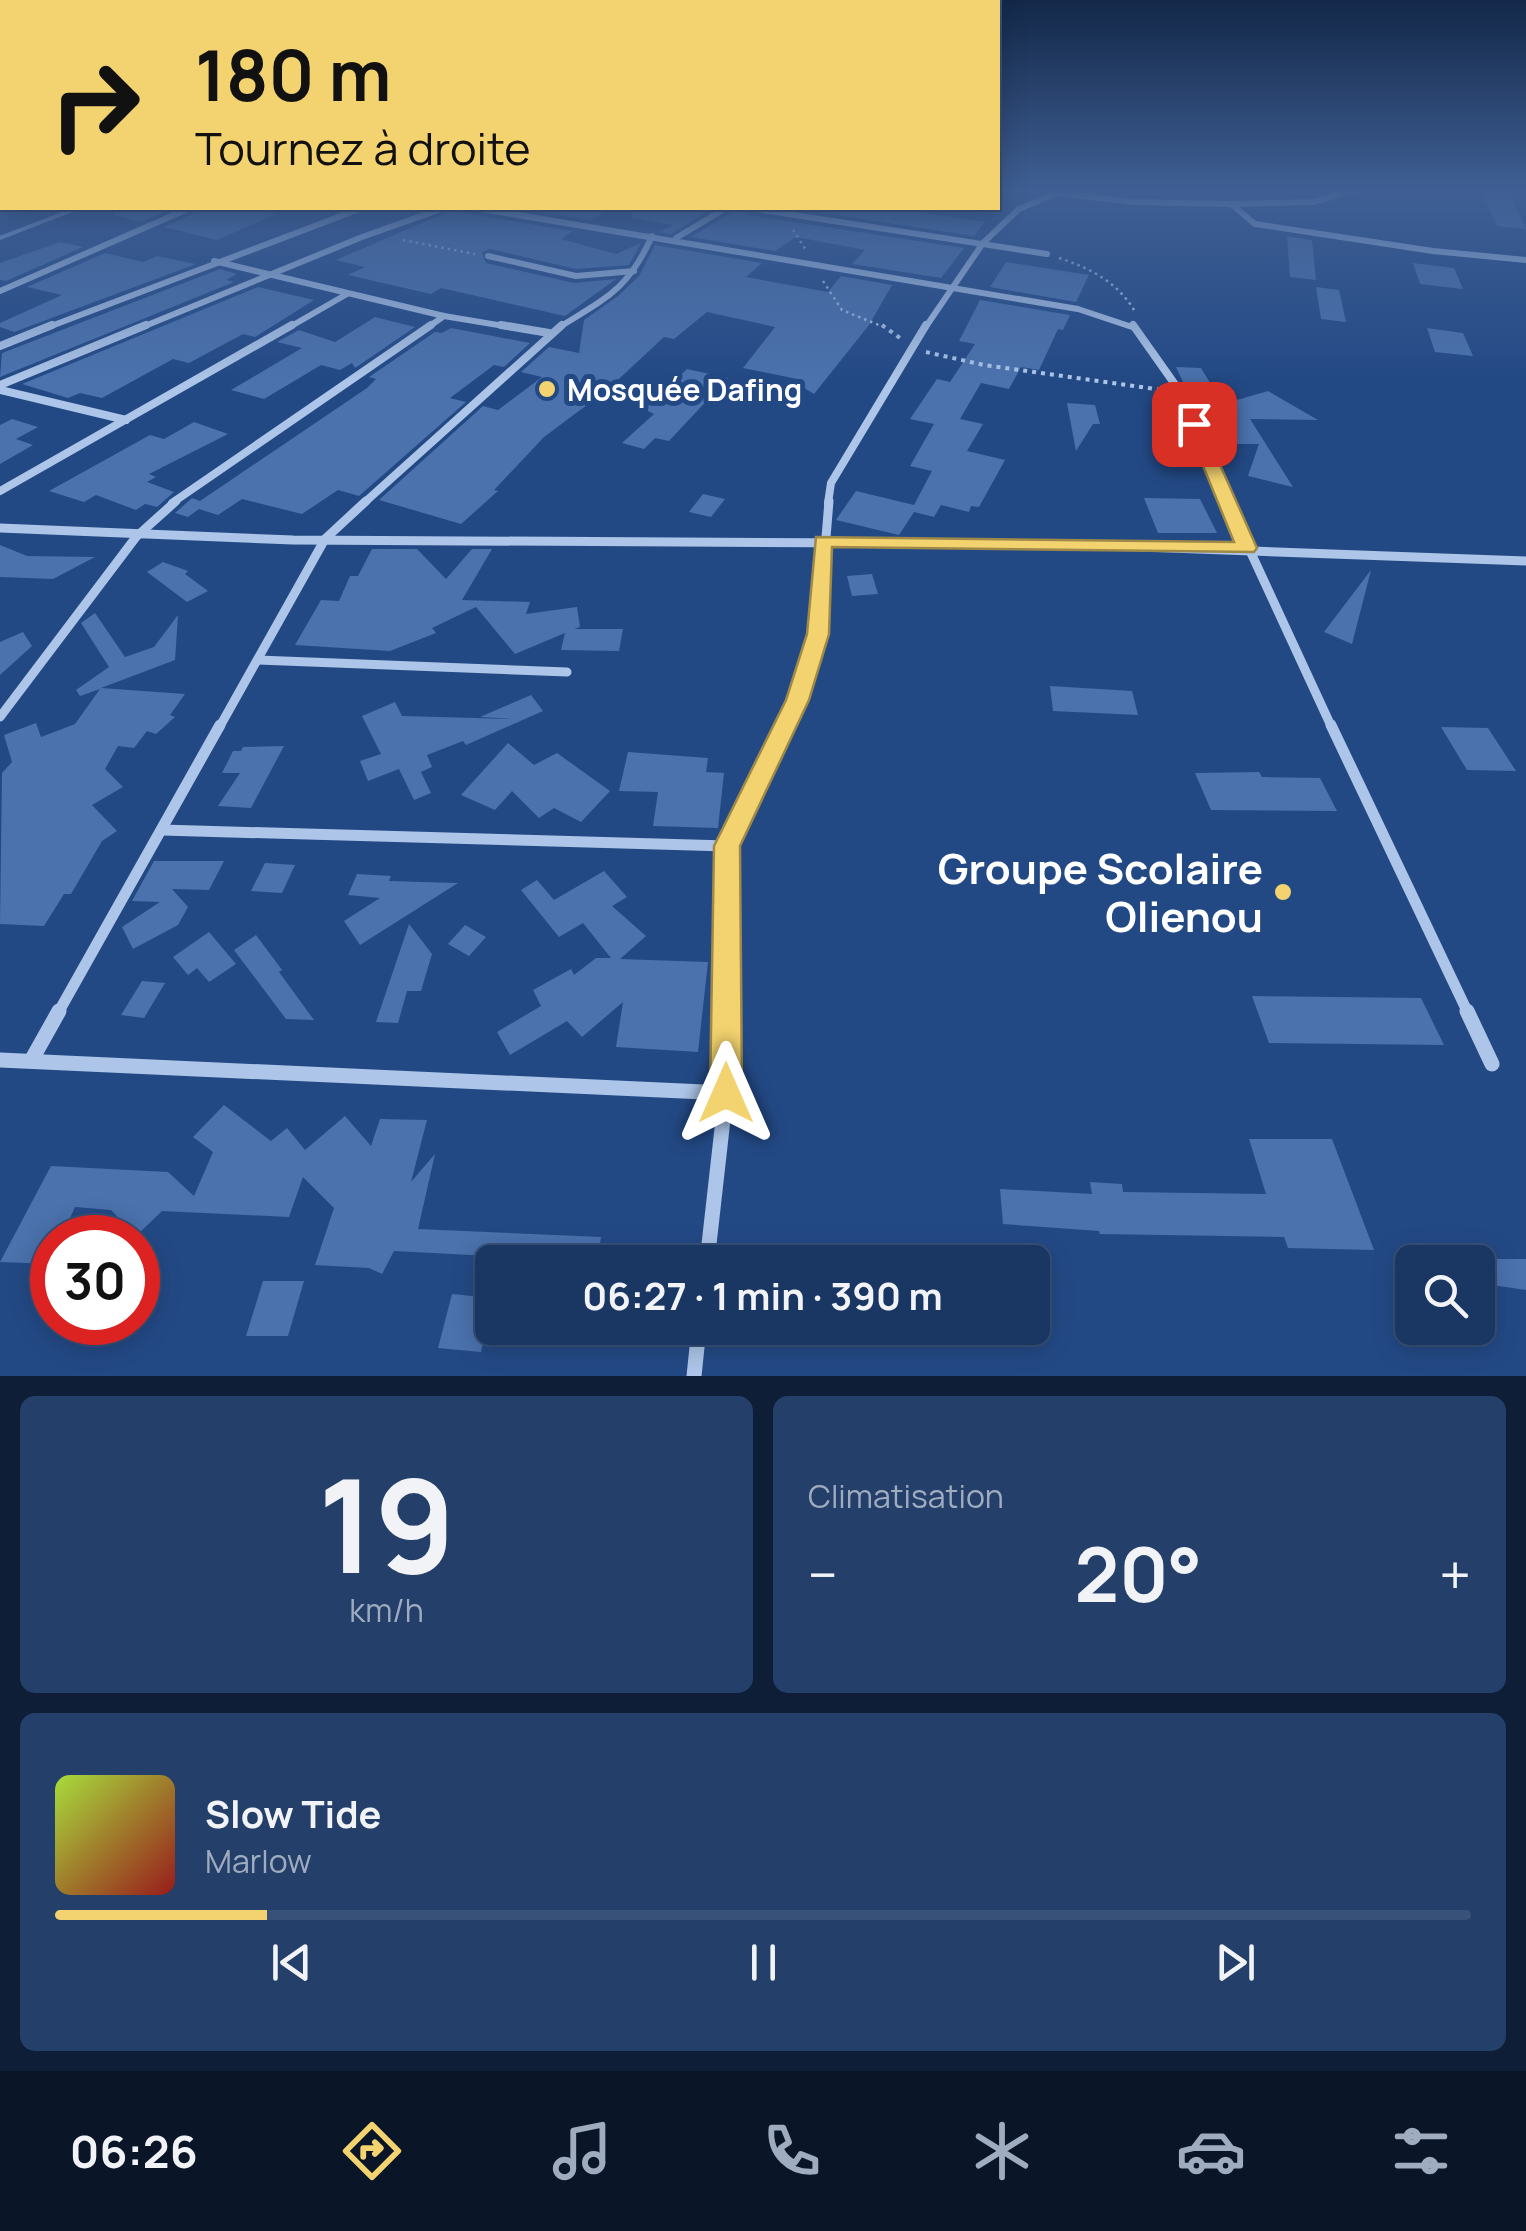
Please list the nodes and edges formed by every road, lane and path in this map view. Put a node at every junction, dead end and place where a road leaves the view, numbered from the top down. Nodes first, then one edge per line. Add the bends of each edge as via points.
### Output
1 (86, 253) edge
2 (236, 253) edge
3 (328, 253) edge
4 (644, 253) edge
5 (744, 253) edge
6 (808, 253) edge
7 (976, 253) edge
8 (1042, 253) edge
9 (1456, 253) edge
10 (1047, 254) joint
11 (488, 256) dead end
12 (1526, 260) edge
13 (214, 261) junction
14 (814, 266) junction
15 (637, 270) junction
16 (269, 276) junction
17 (947, 289) junction
18 (0, 291) edge
19 (347, 294) junction
20 (444, 316) junction
21 (1133, 325) junction
22 (549, 333) junction
23 (0, 346) edge
24 (914, 349) junction
25 (0, 388) edge
26 (1181, 393) junction
27 (127, 420) junction
28 (0, 491) edge
29 (0, 528) edge
30 (136, 537) junction
31 (326, 539) junction
32 (823, 541) junction
33 (1247, 548) junction
34 (1526, 560) edge
35 (258, 660) junction
36 (566, 672) dead end
37 (0, 717) edge
38 (162, 830) junction
39 (727, 846) junction
40 (0, 1060) edge
41 (31, 1061) junction
42 (1492, 1064) dead end
43 (726, 1093) junction
44 (709, 1245) edge
45 (698, 1345) edge
46 (694, 1376) edge

1 - 18 street
2 - 13 street
3 - 16 street
4 - 15 street
5 - 14 street
6 - 14 path
7 - 17 street
8 - 10 street
9 - 12 street
10 - 21 path via 1084,265 1120,289 1135,311
11 - 15 street via 576,276
13 - 16 street
13 - 23 street
14 - 17 street
14 - 24 path via 842,310 884,326
15 - 22 street via 617,291
16 - 19 street
16 - 25 street
17 - 21 street via 1078,309
17 - 24 street
19 - 20 street
19 - 27 street
20 - 22 street
20 - 30 street via 160,512
21 - 26 street
22 - 31 street
24 - 26 path
24 - 32 street via 831,484
25 - 27 street
26 - 33 street
27 - 28 street
29 - 30 street
30 - 31 street
30 - 37 street
31 - 32 street
31 - 35 street
32 - 33 street
32 - 39 street via 818,634 808,668
33 - 34 street
33 - 42 street
35 - 36 street
35 - 38 street
38 - 39 street
38 - 41 street
39 - 43 street
40 - 41 street
41 - 43 street
43 - 44 street
45 - 46 street

